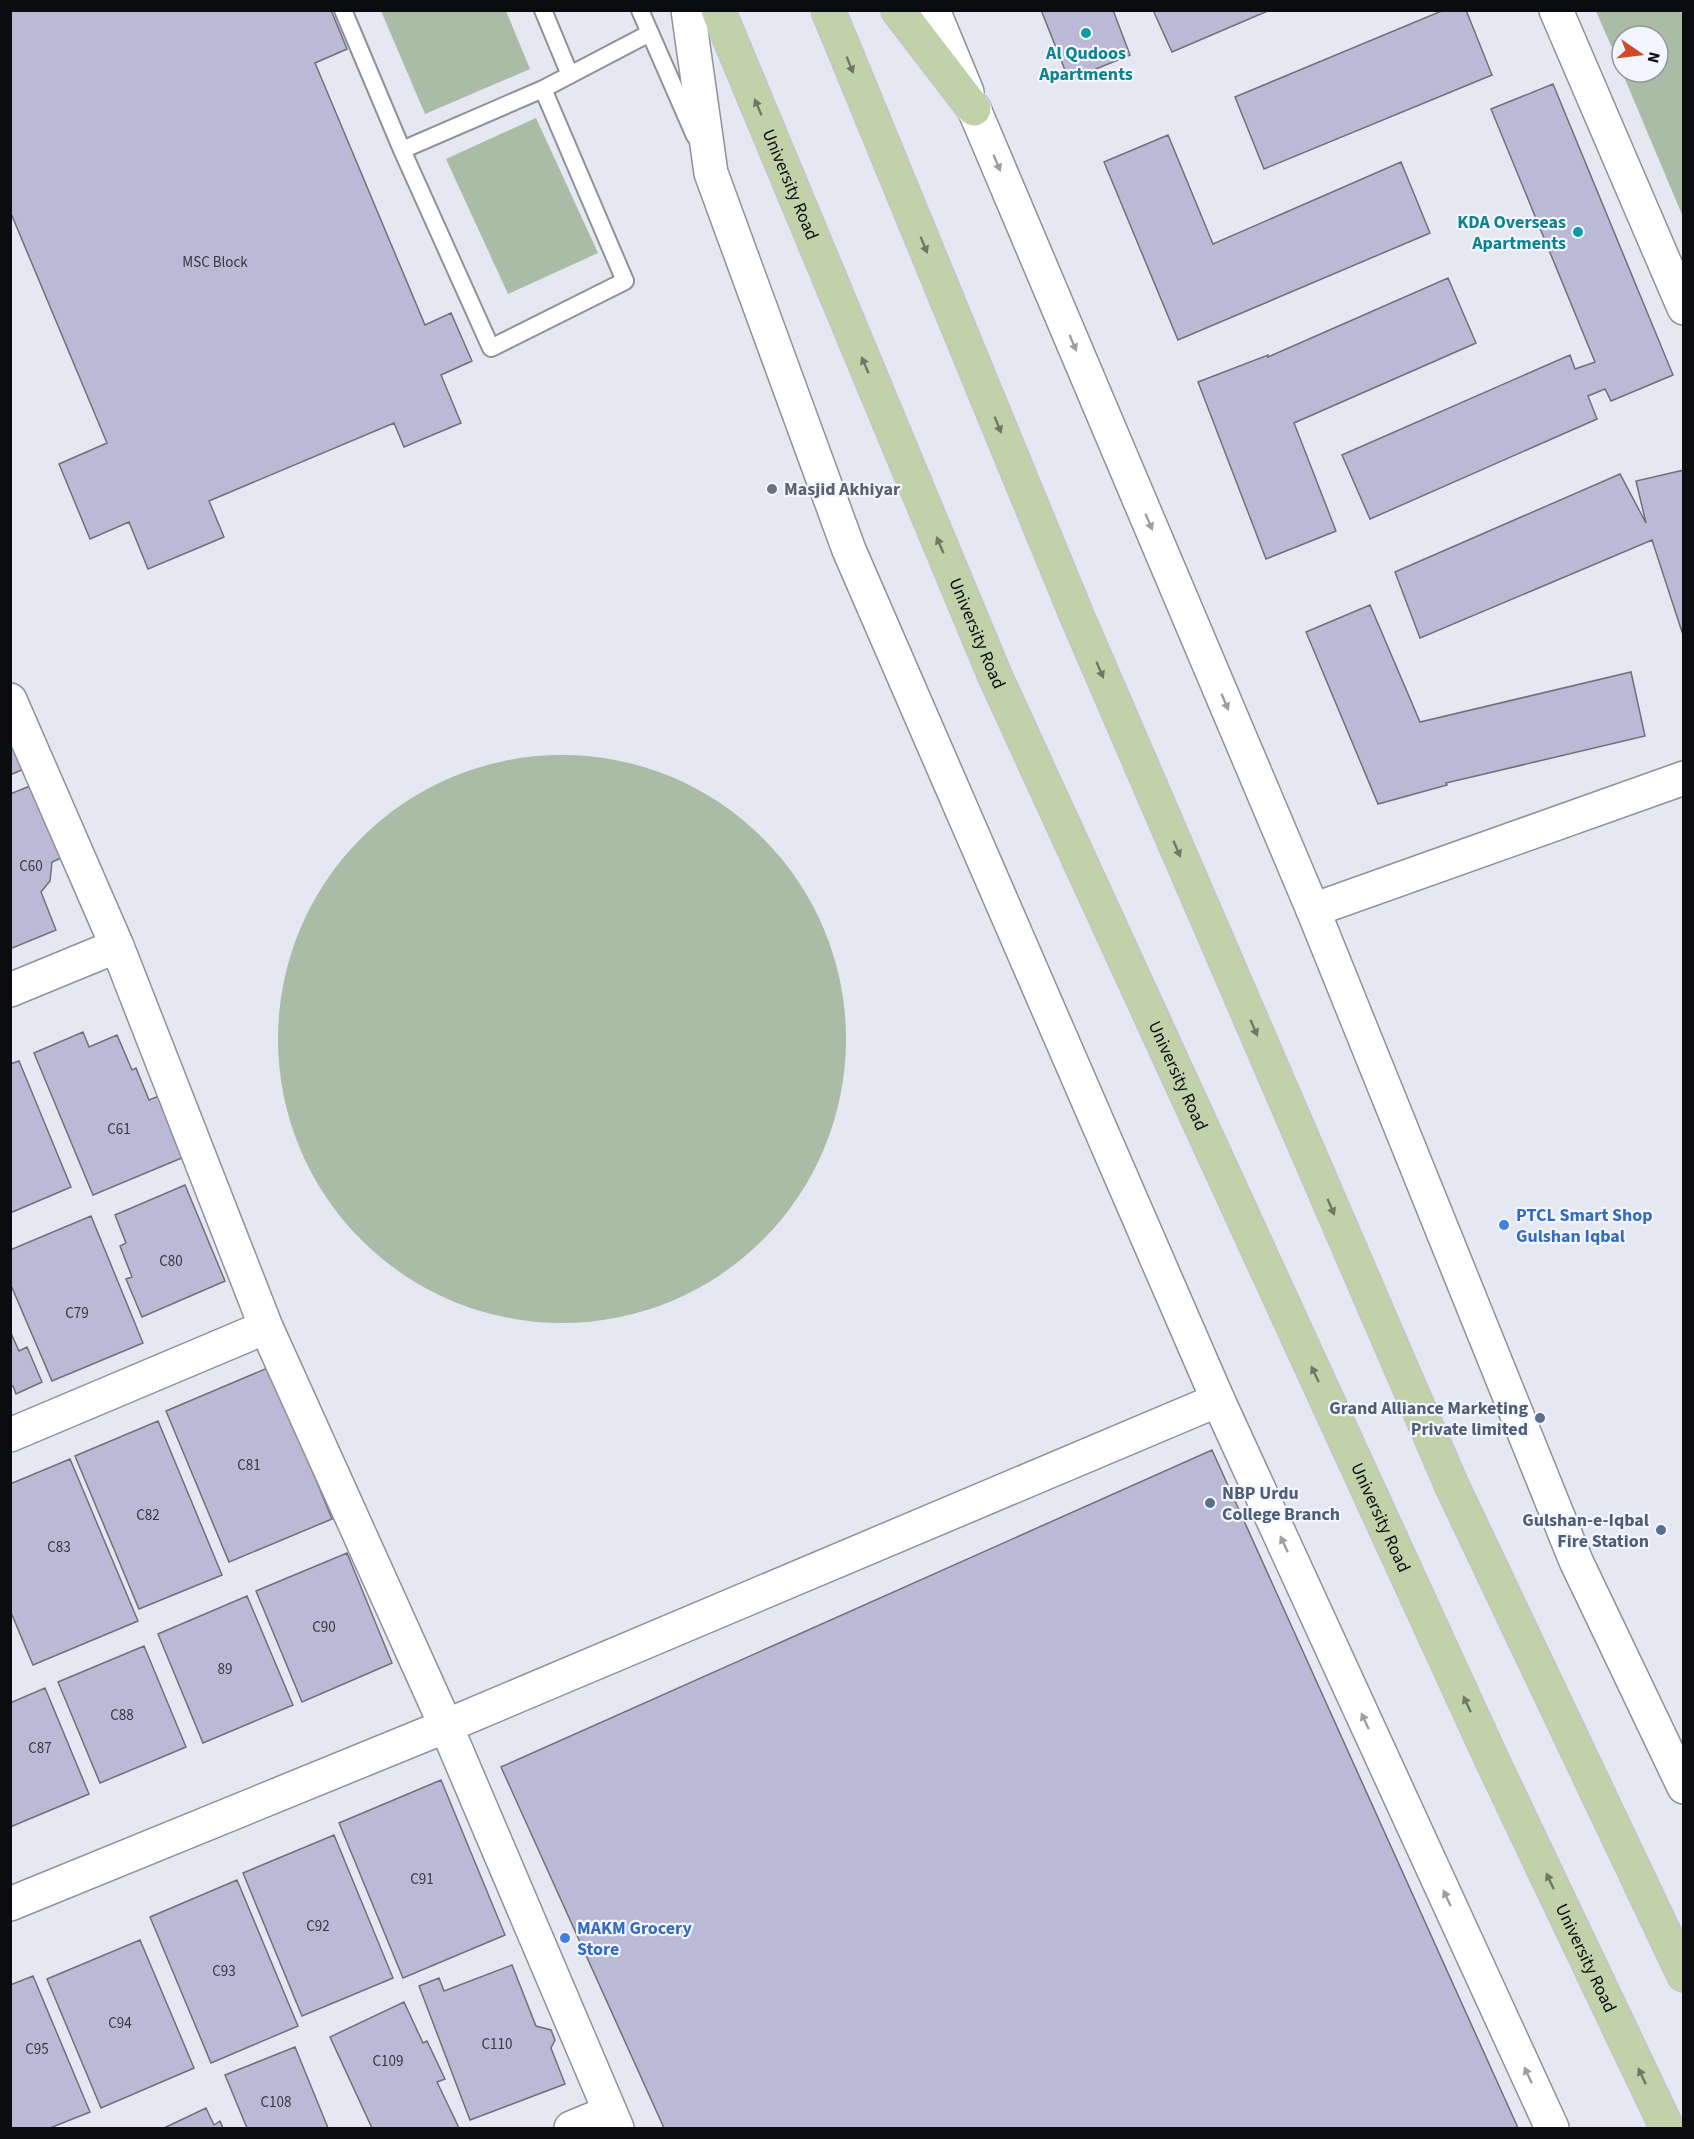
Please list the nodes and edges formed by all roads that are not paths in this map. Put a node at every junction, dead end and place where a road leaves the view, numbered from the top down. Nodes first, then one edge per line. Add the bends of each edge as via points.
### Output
1 (343, 10) edge
2 (543, 10) edge
3 (640, 10) edge
4 (688, 10) edge
5 (718, 10) edge
6 (828, 10) edge
7 (898, 10) edge
8 (933, 10) edge
9 (1556, 10) edge
10 (650, 33) junction
11 (570, 75) junction
12 (543, 89) junction
13 (974, 109) junction
14 (402, 150) junction
15 (711, 173) junction
16 (1683, 308) edge
17 (10, 700) edge
18 (1683, 778) edge
19 (1313, 910) junction
20 (117, 946) junction
21 (10, 990) edge
22 (266, 1328) junction
23 (1218, 1400) junction
24 (10, 1435) edge
25 (446, 1726) junction
26 (1683, 1787) edge
27 (10, 1904) edge
28 (1683, 1975) edge
29 (613, 2120) edge
30 (571, 2128) edge
31 (1552, 2128) edge
32 (1667, 2128) edge

1 - 14 lane
2 - 11 lane
3 - 10 lane
4 - 15 street
32 -> 5 main road, University Road via 1487,1749 995,676
6 -> 28 main road via 1077,616 1452,1486
7 - 13 main road
8 - 13 street
9 - 16 street
10 - 11 lane
10 - 15 lane
11 - 12 lane
12 - 14 lane
12 - 14 lane via 625,281 491,348
13 -> 19 street
15 - 23 street via 849,550
17 - 20 street
18 - 19 street
19 - 26 street via 1576,1561
20 - 21 street
20 - 22 street
22 - 24 street
22 - 25 street
23 - 25 street
31 -> 23 street
25 - 27 street
25 - 29 street
29 - 30 street

